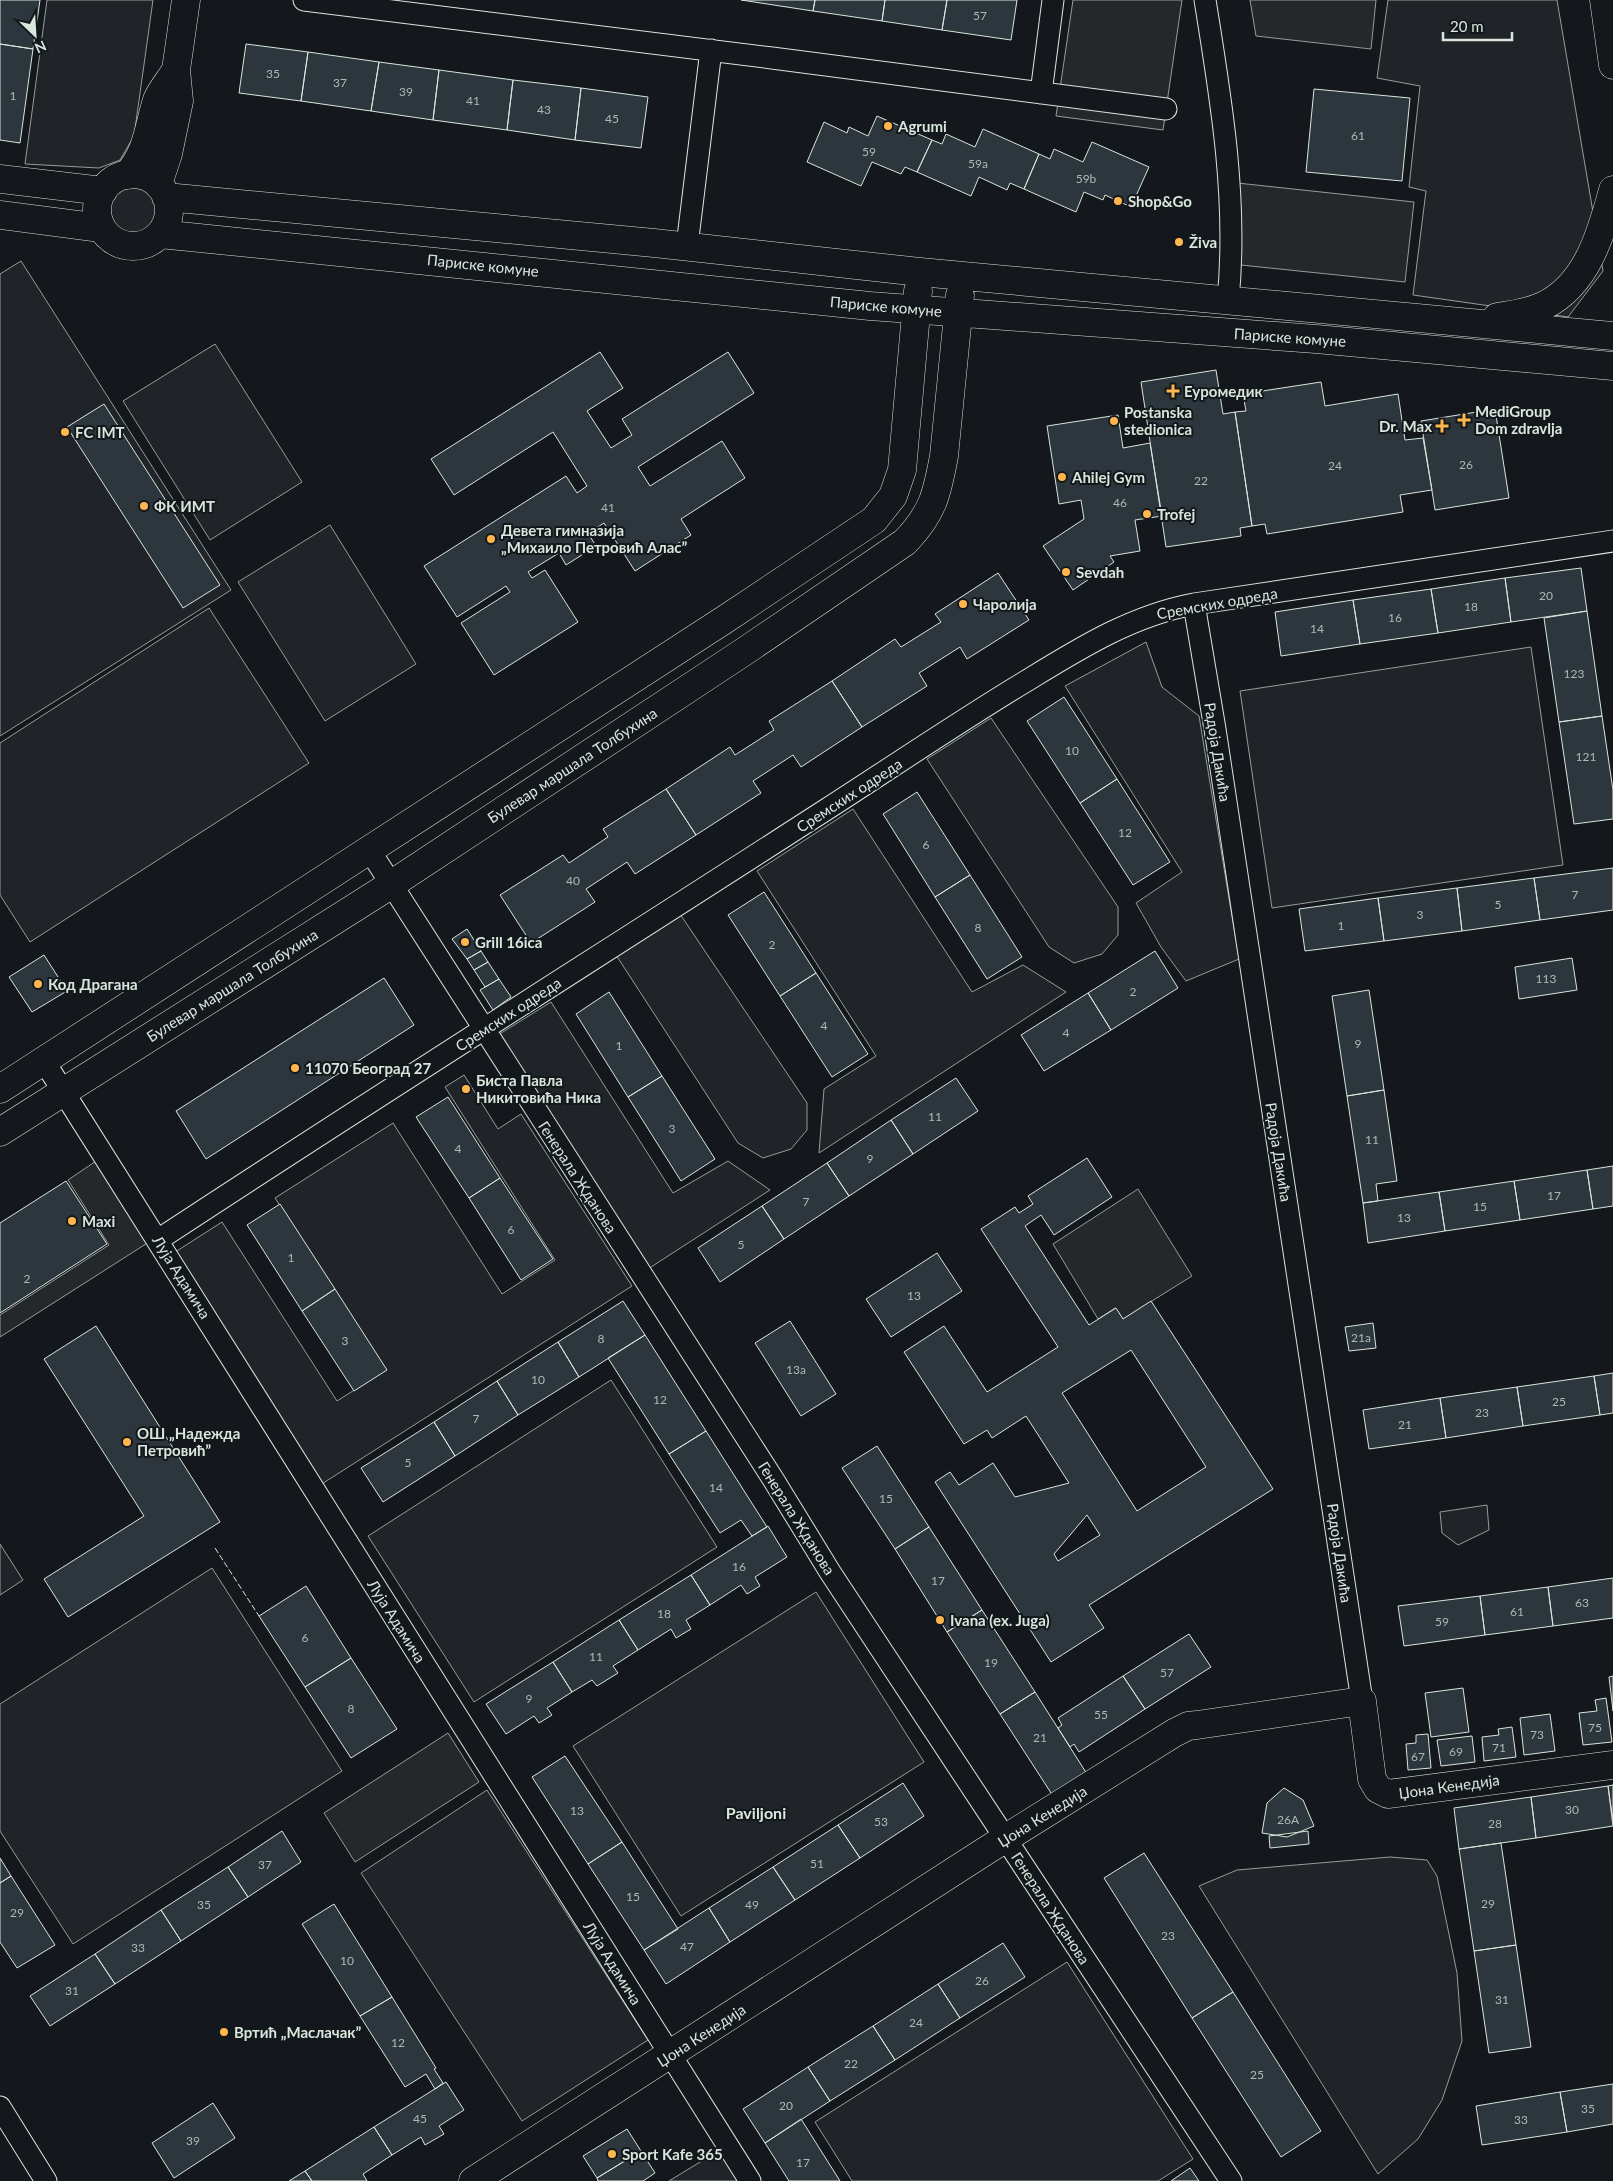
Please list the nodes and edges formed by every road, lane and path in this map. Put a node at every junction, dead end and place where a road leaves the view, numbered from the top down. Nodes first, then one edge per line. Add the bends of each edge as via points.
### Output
1 (186, 0) edge
2 (304, 0) edge
3 (1053, 0) edge
4 (1205, 0) edge
5 (1604, 0) edge
6 (711, 50) junction
7 (1613, 66) edge
8 (176, 70) junction
9 (1041, 93) junction
10 (1166, 109) dead end
11 (127, 175) junction
12 (0, 180) edge
13 (162, 190) junction
14 (1613, 190) edge
15 (103, 191) junction
16 (0, 216) edge
17 (101, 228) junction
18 (160, 234) junction
19 (687, 246) junction
20 (920, 272) junction
21 (962, 276) junction
22 (1228, 300) junction
23 (916, 309) junction
24 (958, 313) junction
25 (1468, 322) junction
26 (1613, 336) edge
27 (1613, 366) edge
28 (1613, 541) edge
29 (1194, 604) junction
30 (370, 850) junction
31 (392, 884) junction
32 (484, 1029) junction
33 (44, 1060) junction
34 (0, 1089) edge
35 (63, 1091) junction
36 (0, 1132) edge
37 (158, 1240) junction
38 (1362, 1701) junction
39 (1613, 1764) edge
40 (1005, 1839) junction
41 (670, 2055) junction
42 (0, 2107) edge
43 (46, 2181) edge
44 (474, 2181) edge
45 (750, 2181) edge
46 (1231, 2181) edge

1 - 8 street
2 - 6 street
3 - 9 street
4 - 22 street via 1226,149 1231,264
5 - 7 street
6 - 9 street
6 - 19 street
8 - 11 street via 158,98 144,148
8 - 13 street via 178,101
9 - 10 street
11 - 13 street via 148,177
11 - 15 street
12 - 15 street
13 - 18 street via 168,216
13 - 19 street, Париске комуне
14 - 25 street via 1599,240 1579,274 1557,298 1541,307
15 - 17 street via 97,208
16 - 17 street
17 - 18 street via 118,242 129,246 151,241
18 - 23 street, Париске комуне
19 - 20 street, Париске комуне
20 - 21 street, Париске комуне
20 - 23 street
21 - 22 street, Париске комуне
21 - 24 street, Булевар маршала Толбухина
22 - 25 street, Париске комуне
23 - 24 street, Париске комуне
23 - 30 street via 902,470 893,496 874,520
24 - 27 street, Париске комуне via 1316,338
24 - 31 street, Булевар маршала Толбухина via 944,456 932,508 920,527 745,651
25 - 26 street, Париске комуне
28 - 29 street, Сремских одреда
29 - 32 street, Сремских одреда via 1126,624 1049,667
29 - 38 street, Радоја Дакића
30 - 31 street, Генерала Жданова
30 - 33 street
31 - 32 street, Генерала Жданова
31 - 35 street, Булевар маршала Толбухина
32 - 37 street, Сремских одреда
32 - 40 street, Генерала Жданова via 768,1470 830,1572
33 - 34 street
33 - 35 street, Луја Адамича
35 - 36 street, Булевар маршала Толбухина
35 - 37 street, Луја Адамича
37 - 41 street, Луја Адамича
38 - 39 street, Џона Кенедија via 1372,1779 1378,1789 1388,1794
38 - 40 street, Џона Кенедија via 1188,1726
40 - 41 street, Џона Кенедија
40 - 46 street, Генерала Жданова
41 - 44 street, Џона Кенедија
41 - 45 street, Луја Адамича
42 - 43 street

